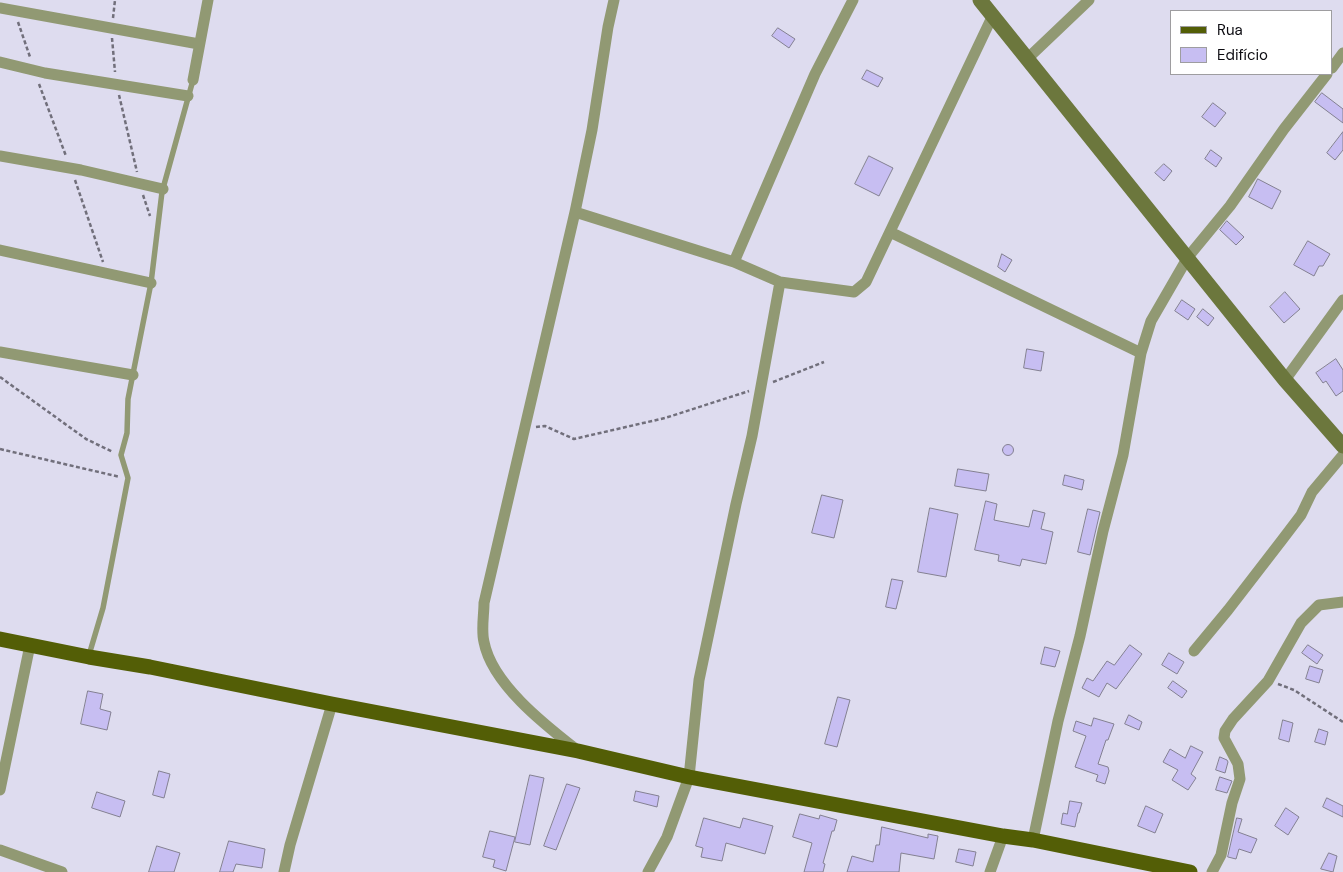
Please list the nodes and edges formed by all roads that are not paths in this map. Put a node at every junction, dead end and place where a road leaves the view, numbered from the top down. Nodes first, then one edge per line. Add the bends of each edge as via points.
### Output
1 (208, 0) edge
2 (614, 0) edge
3 (853, 0) edge
4 (980, 0) edge
5 (1088, 0) edge
6 (0, 8) edge
7 (993, 15) junction
8 (200, 44) junction
9 (1343, 53) edge
10 (1027, 59) junction
11 (0, 62) edge
12 (1333, 67) edge
13 (1326, 75) edge
14 (193, 80) joint
15 (188, 96) junction
16 (0, 156) edge
17 (163, 189) junction
18 (576, 212) junction
19 (890, 232) junction
20 (0, 250) edge
21 (1188, 257) junction
22 (734, 262) junction
23 (780, 282) junction
24 (151, 283) junction
25 (1343, 300) edge
26 (0, 352) edge
27 (1142, 353) junction
28 (133, 376) junction
29 (1285, 380) junction
30 (1343, 446) edge
31 (1343, 455) edge
32 (1343, 602) edge
33 (0, 639) edge
34 (30, 645) junction
35 (1194, 650) dead end
36 (89, 658) junction
37 (332, 704) junction
38 (578, 752) junction
39 (689, 777) junction
40 (0, 790) edge
41 (1003, 836) junction
42 (1033, 840) junction
43 (0, 850) edge
44 (62, 872) edge
45 (284, 872) edge
46 (648, 872) edge
47 (990, 872) edge
48 (1190, 872) edge
49 (1212, 872) edge

1 - 8 street
2 - 18 street
3 - 22 street via 815,74
4 - 7 street
5 - 10 street
6 - 8 street
7 - 10 street
7 - 19 street
8 - 14 street
9 - 12 street
10 - 21 street
11 - 15 street via 34,71
13 - 21 street via 1230,206
14 - 15 lane
15 - 17 lane
16 - 17 street
17 - 24 lane
18 - 22 street
18 - 38 street via 484,603 483,640 490,661 522,704
19 - 23 street via 866,282 854,292
19 - 27 street
20 - 24 street
21 - 27 street via 1151,321
21 - 29 street
22 - 23 street
23 - 39 street via 762,387 699,680
24 - 28 lane
25 - 29 street
26 - 28 street
27 - 42 street via 1123,455 1058,722
28 - 36 lane via 128,399 127,433 121,455 128,478
29 - 30 street
31 - 35 street via 1312,492 1301,515 1282,540
32 - 49 street via 1320,605 1301,623 1268,681 1225,731 1224,738 1238,764 1240,779 1221,855
33 - 34 main road
34 - 36 main road
34 - 40 street
36 - 37 main road via 150,667
37 - 38 main road
37 - 45 street
38 - 39 main road
39 - 41 main road
39 - 46 street via 667,837
41 - 42 main road
41 - 47 street
42 - 48 main road
43 - 44 street

